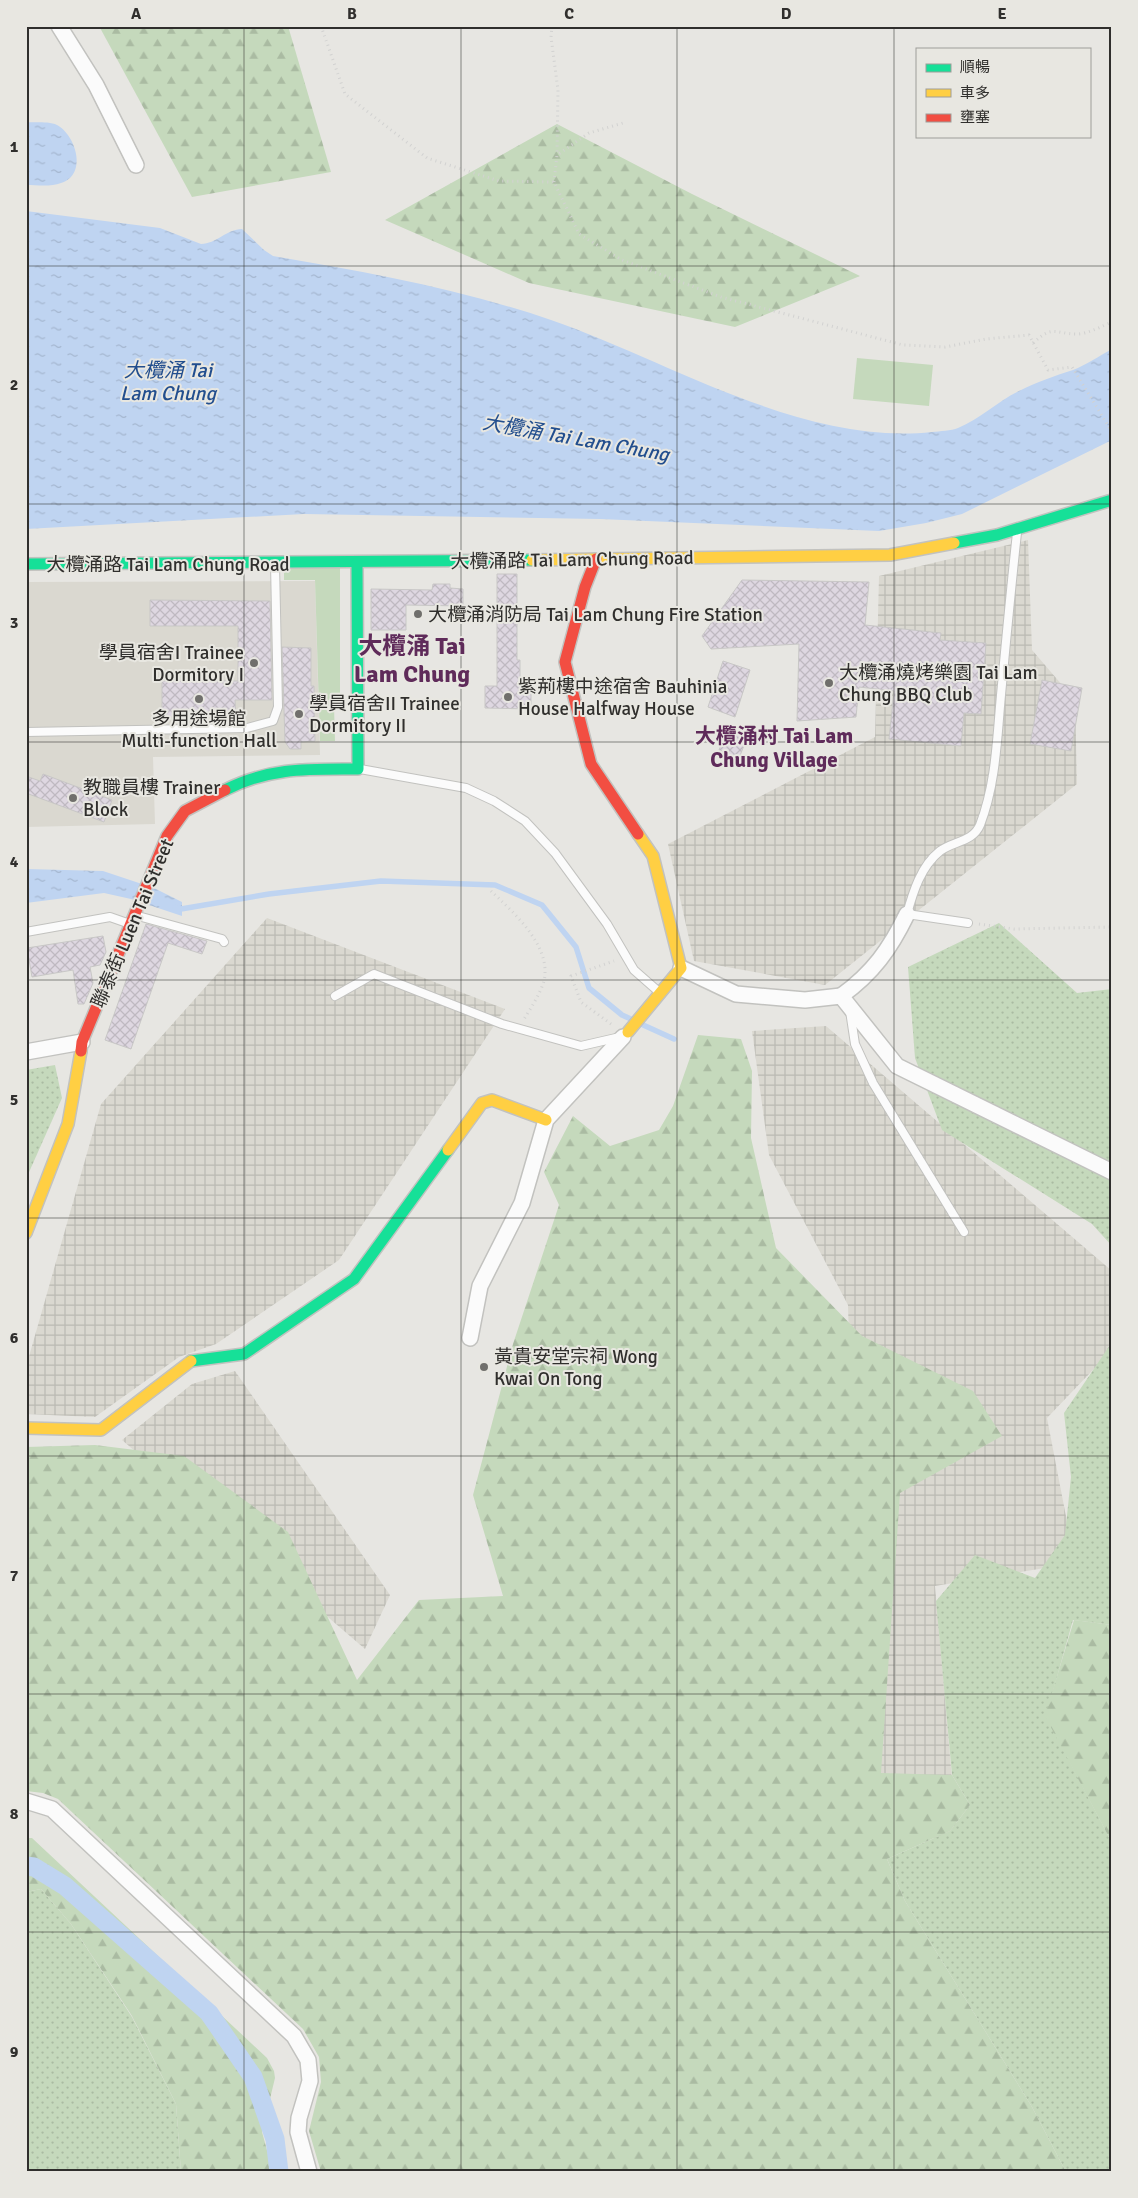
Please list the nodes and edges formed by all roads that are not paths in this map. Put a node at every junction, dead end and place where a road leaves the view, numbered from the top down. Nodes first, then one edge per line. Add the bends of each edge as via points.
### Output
1 (59, 26) edge
2 (136, 165) dead end
3 (1112, 500) edge
4 (1018, 528) junction
5 (596, 559) junction
6 (357, 563) junction
7 (26, 564) edge
8 (275, 564) junction
9 (26, 732) edge
10 (358, 769) junction
11 (907, 914) junction
12 (136, 916) junction
13 (968, 923) road end
14 (26, 932) edge
15 (224, 942) dead end
16 (681, 968) junction
17 (661, 993) junction
18 (335, 996) dead end
19 (845, 1002) junction
20 (622, 1036) junction
21 (82, 1042) junction
22 (26, 1052) edge
23 (546, 1120) junction
24 (1112, 1172) edge
25 (964, 1232) dead end
26 (26, 1233) edge
27 (470, 1338) dead end
28 (26, 1428) edge
29 (26, 1801) edge
30 (310, 2172) edge

1 - 2 street via 96,84
3 - 4 street, 大欖涌路 Tai Lam Chung Road
4 - 5 street, 大欖涌路 Tai Lam Chung Road via 997,535 890,555
4 - 11 lane via 995,771 980,827 969,838 939,852 927,865 913,892
5 - 6 street, 大欖涌路 Tai Lam Chung Road
5 - 16 street via 565,662 591,764 653,856
6 - 8 street, 大欖涌路 Tai Lam Chung Road
6 - 10 street
7 - 8 street, 大欖涌路 Tai Lam Chung Road
8 - 9 lane via 278,707 273,721 247,728
10 - 12 street, 聯泰街 Luen Tai Street via 292,769 245,780 185,811 167,836
10 - 17 lane via 466,788 525,821 555,853 601,916 634,970
11 - 13 lane
11 - 19 street via 893,943
12 - 14 lane via 110,917
12 - 15 lane
12 - 21 street, 聯泰街 Luen Tai Street
16 - 17 street
16 - 19 street via 736,994
17 - 20 street
18 - 20 lane via 374,974 502,1024 580,1046
19 - 24 street via 897,1066
19 - 25 lane via 855,1044 873,1083
20 - 23 street
21 - 22 street
21 - 26 street, 聯泰街 Luen Tai Street via 68,1124
23 - 27 street via 522,1203 480,1286
23 - 28 street via 492,1100 482,1103 354,1279 244,1354 189,1361 101,1430
29 - 30 street via 52,1808 294,2036 308,2060 310,2081 298,2132

